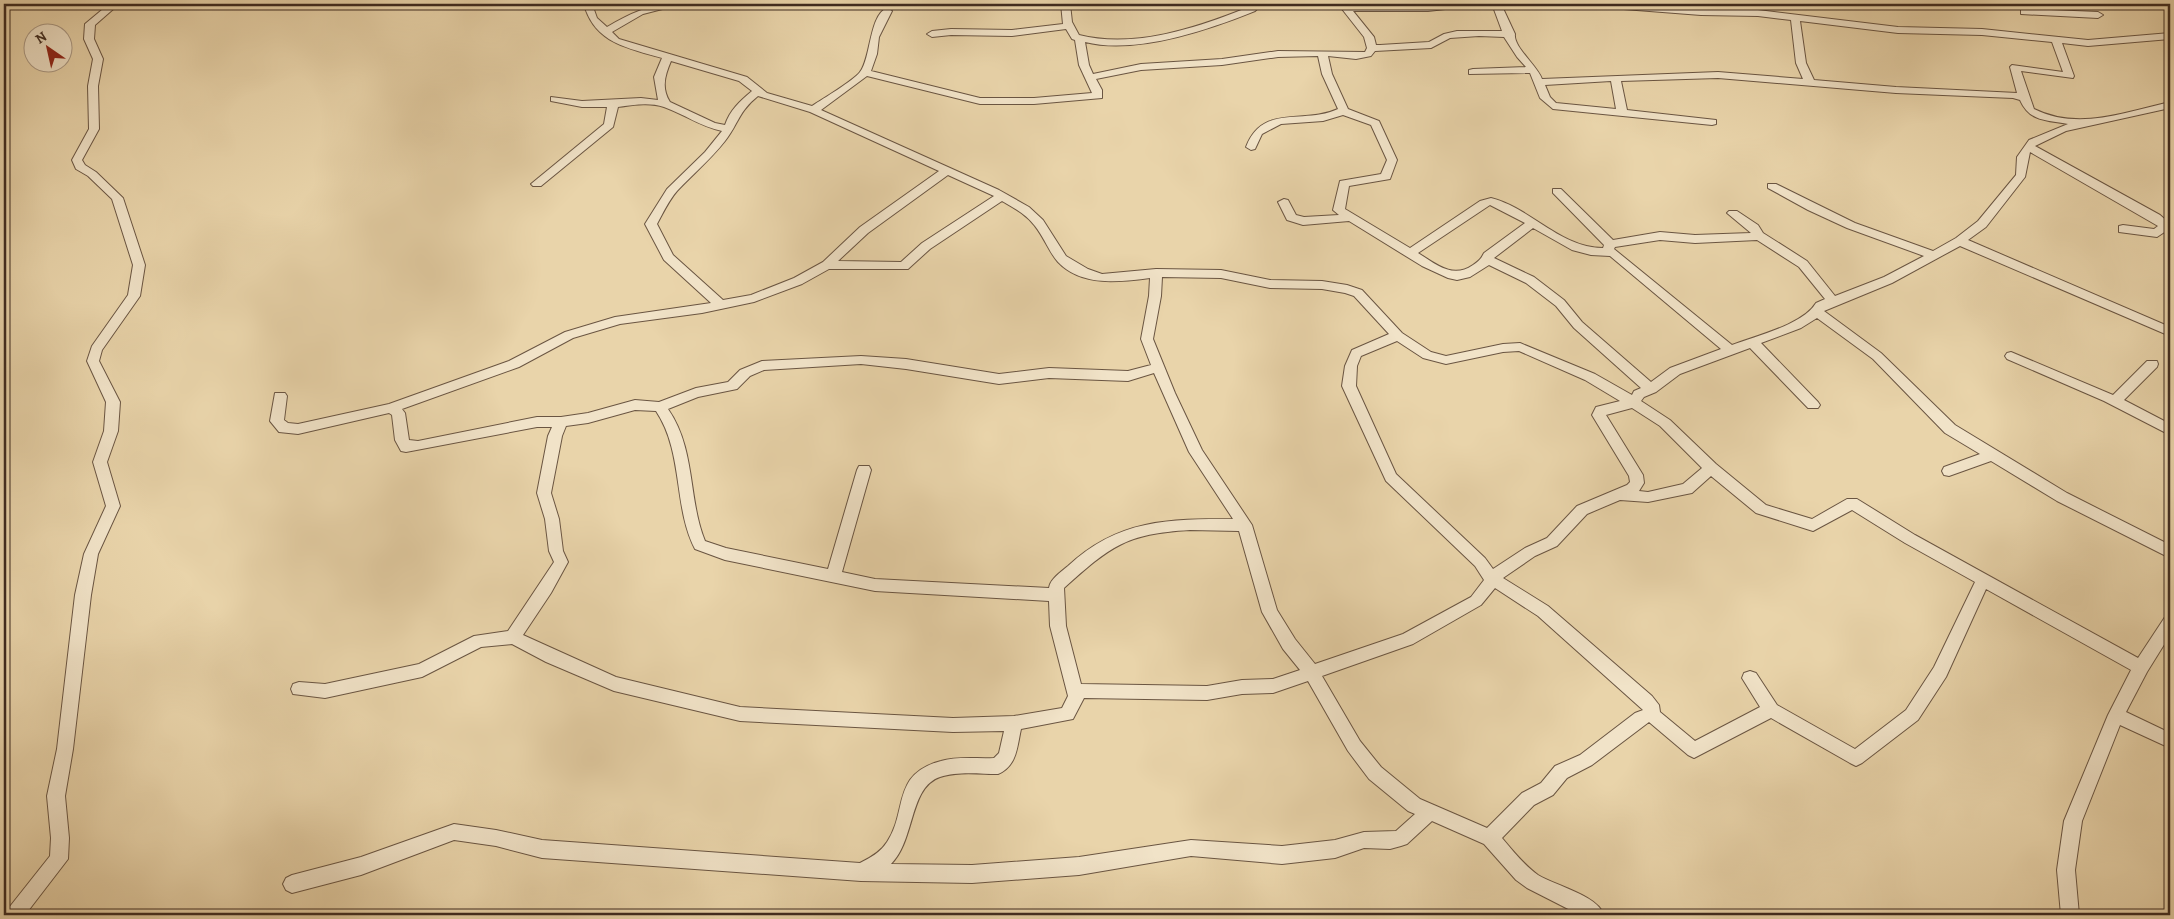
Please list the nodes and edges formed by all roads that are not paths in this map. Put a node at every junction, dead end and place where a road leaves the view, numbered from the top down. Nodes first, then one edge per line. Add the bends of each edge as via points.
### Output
1 (114, 4) edge
2 (588, 4) edge
3 (671, 4) edge
4 (1065, 4) edge
5 (1252, 4) edge
6 (1462, 4) edge
7 (1497, 4) edge
8 (1598, 4) edge
9 (1341, 5) edge
10 (1635, 5) edge
11 (1701, 8) edge
12 (887, 10) dead end
13 (1790, 14) junction
14 (2098, 15) dead end
15 (2028, 20) edge
16 (1069, 26) junction
17 (606, 32) junction
18 (932, 34) dead end
19 (1510, 34) junction
20 (2170, 36) edge
21 (1080, 39) junction
22 (2056, 40) junction
23 (1372, 48) junction
24 (1323, 53) junction
25 (668, 56) junction
26 (1534, 70) junction
27 (1472, 72) dead end
28 (866, 73) junction
29 (1091, 78) junction
30 (1619, 78) junction
31 (1809, 81) junction
32 (1540, 82) junction
33 (758, 91) junction
34 (2024, 98) junction
35 (555, 100) dead end
36 (613, 104) junction
37 (666, 104) junction
38 (2170, 105) edge
39 (814, 110) junction
40 (1343, 111) junction
41 (1622, 112) junction
42 (1712, 122) dead end
43 (2086, 124) junction
44 (729, 129) junction
45 (1251, 147) dead end
46 (2028, 147) junction
47 (948, 170) junction
48 (537, 184) dead end
49 (1772, 186) dead end
50 (1556, 191) dead end
51 (1001, 196) junction
52 (1284, 202) dead end
53 (1733, 213) dead end
54 (1348, 218) junction
55 (1533, 223) junction
56 (2123, 229) dead end
57 (1759, 236) junction
58 (1960, 241) junction
59 (1609, 247) junction
60 (1411, 253) junction
61 (1935, 255) junction
62 (1488, 260) junction
63 (827, 265) junction
64 (1156, 273) junction
65 (1833, 301) junction
66 (721, 305) junction
67 (1817, 312) junction
68 (2170, 332) edge
69 (1398, 336) junction
70 (1752, 342) junction
71 (1730, 350) junction
72 (2011, 356) dead end
73 (2152, 364) dead end
74 (1158, 367) junction
75 (1651, 390) junction
76 (280, 396) dead end
77 (2115, 401) junction
78 (1634, 402) junction
79 (1813, 405) dead end
80 (660, 407) junction
81 (391, 408) junction
82 (561, 422) junction
83 (2170, 430) edge
84 (1992, 455) junction
85 (1711, 468) junction
86 (864, 470) dead end
87 (1949, 471) dead end
88 (1621, 495) junction
89 (1245, 525) junction
90 (2170, 552) edge
91 (833, 577) junction
92 (1492, 579) junction
93 (1982, 580) junction
94 (1056, 595) junction
95 (2170, 622) edge
96 (513, 636) junction
97 (2140, 667) junction
98 (1312, 672) junction
99 (1750, 678) dead end
100 (300, 689) dead end
101 (1076, 696) junction
102 (1770, 710) junction
103 (1652, 714) junction
104 (2116, 715) junction
105 (1014, 723) junction
106 (2170, 741) edge
107 (1431, 811) junction
108 (1490, 838) junction
109 (860, 872) junction
110 (292, 884) dead end
111 (14, 915) edge
112 (1594, 915) edge
113 (2070, 915) edge

1 - 111 street via 90,24 89,39 98,59 93,86 94,129 77,160 80,167 117,198 139,265 134,296 96,349 93,361 114,402 111,431 100,462 113,506 91,554 83,595 65,749 56,796 59,859
2 - 17 street via 593,19
3 - 17 street via 640,12
4 - 16 street
5 - 21 street via 1252,10 1218,22 1127,43
6 - 9 street via 1428,8
7 - 19 street
8 - 10 street
9 - 23 street via 1368,37
10 - 11 street
11 - 13 street
12 - 28 street via 874,37
13 - 15 street via 1898,30 1982,32
13 - 31 street via 1801,63
14 - 15 street
15 - 22 street
16 - 18 street via 1012,33
16 - 21 street via 1075,37
17 - 25 street via 616,41
19 - 23 street via 1450,34 1438,38 1431,45
19 - 26 street via 1520,55
20 - 22 street via 2088,43
21 - 29 street via 1084,65
22 - 34 street via 2069,76 2015,67
23 - 24 street via 1368,54 1362,55
24 - 29 street via 1141,67
24 - 40 street via 1330,85
25 - 33 street via 743,79
25 - 37 street via 659,76 661,96
26 - 27 street
26 - 32 street
28 - 29 street via 980,101 1098,96
28 - 39 street
30 - 31 street via 1718,75
30 - 32 street
30 - 41 street via 1616,86
31 - 34 street
32 - 41 street via 1545,98 1553,106
33 - 39 street
33 - 44 street via 732,116
34 - 43 street via 2030,111 2040,116
35 - 36 street
36 - 37 street via 641,101
36 - 48 street via 609,125
37 - 44 street via 712,126
38 - 43 street
39 - 47 street
40 - 45 street via 1329,118 1283,121 1260,130
40 - 54 street via 1374,123 1392,160 1386,177 1344,183 1338,204 1339,210
41 - 42 street
43 - 46 street via 2053,132
44 - 66 street via 709,154 670,191 651,224 668,256
46 - 56 street via 2165,226 2157,233
46 - 58 street via 2022,157 2021,175 1982,224
47 - 51 street
47 - 63 street via 864,230
49 - 61 street via 1826,216 1874,236
50 - 59 street
51 - 63 street via 926,246 904,266
51 - 64 street via 1025,209 1039,222 1062,259 1071,266 1101,278
52 - 54 street via 1291,217 1303,221
53 - 57 street via 1754,228
54 - 60 street via 1368,226
55 - 59 street via 1556,238 1590,251
55 - 60 street via 1491,201
55 - 62 street via 1488,256
57 - 59 street via 1695,239 1660,236
57 - 65 street via 1803,264
58 - 61 street
58 - 68 street
59 - 71 street
60 - 62 street via 1457,276
61 - 65 street via 1888,280
62 - 75 street via 1530,280 1560,303 1578,325
63 - 66 street via 754,298
64 - 69 street via 1221,274 1270,284 1348,289 1358,293
64 - 74 street via 1146,339
65 - 67 street via 1820,306
66 - 81 street via 619,320 568,335 514,364
67 - 70 street via 1797,325
67 - 84 street via 1877,356 1950,428
69 - 78 street via 1417,351 1446,360 1520,347 1590,377
69 - 92 street via 1356,353 1349,386 1391,477 1480,562
70 - 71 street
70 - 79 street
71 - 75 street via 1675,371
72 - 77 street
73 - 77 street
74 - 80 street via 1128,376 1049,373 999,378 861,360 762,366 745,373 732,386 696,393
74 - 89 street via 1196,452
75 - 78 street via 1639,394
76 - 81 street via 277,421 284,428 298,429
77 - 83 street
78 - 85 street via 1665,423
78 - 88 street via 1601,410 1599,416 1636,475 1637,482
80 - 82 street via 635,405
80 - 91 street via 668,417 700,546
81 - 82 street via 398,414 406,447 537,422
82 - 96 street via 555,436 544,493 560,562 546,589
84 - 87 street
84 - 90 street via 2062,497
85 - 88 street via 1687,489 1648,497
85 - 93 street via 1761,509 1813,525 1852,503
86 - 91 street
88 - 92 street via 1582,510 1552,542 1530,552
89 - 94 street via 1169,526 1126,534 1102,546 1056,586
89 - 98 street via 1270,612 1289,644
91 - 94 street via 875,585
92 - 98 street via 1476,601 1408,639
92 - 103 street via 1543,610 1646,701 1653,710
93 - 97 street
93 - 102 street via 1940,672 1912,715 1856,758
94 - 101 street via 1058,626
95 - 97 street
96 - 100 street via 479,642 422,670 325,691
96 - 105 street via 614,684 740,714 953,725
97 - 104 street
98 - 101 street via 1274,686 1206,693 1079,690
98 - 107 street via 1354,746 1375,773 1414,805
99 - 102 street
101 - 105 street via 1067,714
102 - 103 street via 1694,750
103 - 108 street via 1641,718 1586,760 1561,772 1547,789 1528,799
104 - 106 street
104 - 113 street via 2073,821 2066,870
105 - 109 street via 1007,758 998,766 942,768 922,779 912,792 897,843 874,866
107 - 108 street
107 - 109 street via 1401,838 1364,840 1335,849 1282,855 1191,848 1079,866 972,874
108 - 112 street via 1522,874
109 - 110 street via 542,849 454,832 360,866

